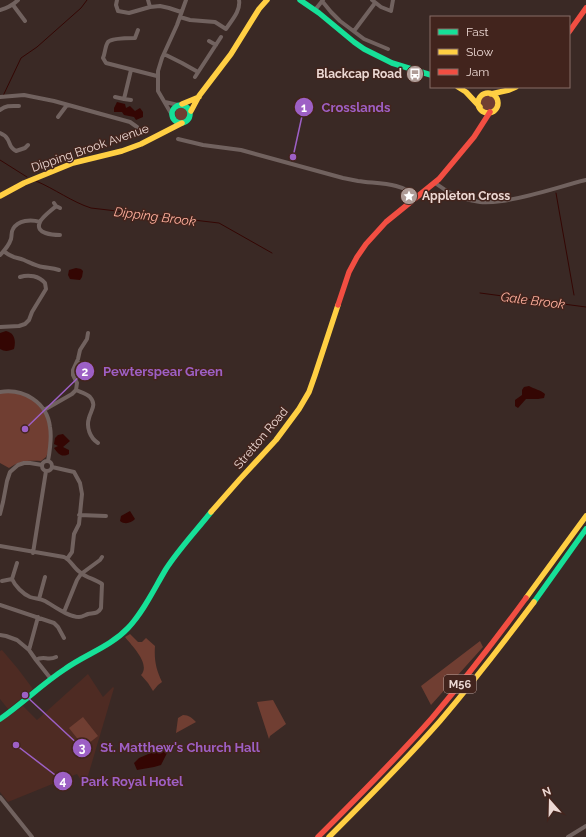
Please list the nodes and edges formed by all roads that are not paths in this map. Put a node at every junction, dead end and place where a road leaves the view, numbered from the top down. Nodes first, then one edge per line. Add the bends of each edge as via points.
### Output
1 (18, 0) edge
2 (117, 0) edge
3 (148, 0) edge
4 (186, 0) edge
5 (239, 0) edge
6 (261, 0) edge
7 (267, 0) edge
8 (300, 0) edge
9 (323, 0) edge
10 (393, 0) edge
11 (374, 1) edge
12 (13, 5) junction
13 (150, 7) junction
14 (586, 8) edge
15 (259, 9) junction
16 (0, 10) edge
17 (315, 10) junction
18 (180, 15) junction
19 (26, 21) dead end
20 (138, 30) dead end
21 (354, 31) junction
22 (570, 31) edge
23 (221, 37) dead end
24 (134, 38) junction
25 (139, 40) dead end
26 (210, 41) dead end
27 (216, 45) junction
28 (388, 50) dead end
29 (164, 54) junction
30 (132, 70) junction
31 (198, 72) junction
32 (430, 75) edge
33 (157, 76) junction
34 (195, 77) dead end
35 (460, 88) edge
36 (514, 88) edge
37 (509, 90) junction
38 (466, 92) junction
39 (484, 94) junction
40 (491, 94) junction
41 (199, 96) junction
42 (0, 97) edge
43 (115, 97) dead end
44 (124, 99) junction
45 (131, 100) dead end
46 (498, 101) junction
47 (165, 102) junction
48 (180, 104) junction
49 (67, 105) junction
50 (19, 106) dead end
51 (480, 108) junction
52 (0, 110) edge
53 (191, 111) junction
54 (490, 112) junction
55 (172, 116) junction
56 (58, 118) dead end
57 (182, 123) junction
58 (137, 127) dead end
59 (480, 129) junction
60 (166, 131) junction
61 (0, 133) edge
62 (178, 139) dead end
63 (28, 145) dead end
64 (586, 180) edge
65 (435, 183) junction
66 (0, 196) edge
67 (416, 197) junction
68 (57, 205) dead end
69 (40, 222) junction
70 (61, 235) dead end
71 (2, 253) edge
72 (59, 270) dead end
73 (19, 277) dead end
74 (0, 327) edge
75 (87, 332) dead end
76 (77, 362) junction
77 (90, 364) dead end
78 (76, 390) junction
79 (0, 392) edge
80 (44, 410) junction
81 (99, 443) dead end
82 (48, 461) junction
83 (42, 465) junction
84 (52, 467) junction
85 (46, 471) junction
86 (0, 514) edge
87 (79, 515) junction
88 (106, 516) dead end
89 (586, 516) edge
90 (586, 529) edge
91 (0, 546) edge
92 (33, 553) junction
93 (67, 559) junction
94 (17, 563) dead end
95 (103, 565) dead end
96 (81, 574) junction
97 (45, 578) dead end
98 (12, 579) junction
99 (2, 581) dead end
100 (39, 599) junction
101 (0, 605) edge
102 (64, 612) junction
103 (38, 617) junction
104 (66, 628) dead end
105 (61, 630) junction
106 (0, 635) edge
107 (64, 638) dead end
108 (29, 650) junction
109 (56, 657) dead end
110 (36, 660) junction
111 (51, 679) junction
112 (0, 719) edge
113 (0, 797) edge
114 (586, 826) edge
115 (32, 837) edge
116 (318, 837) edge
117 (329, 837) edge
118 (568, 837) edge

1 - 12 street
2 - 13 street via 118,11 129,13
3 - 13 street
4 - 18 street
5 - 18 street via 238,10 226,29 216,23 190,20
6 - 15 main road
7 - 15 main road
8 - 17 main road
9 - 17 street
9 - 21 street via 336,17
10 - 11 street via 391,11
11 - 21 street
12 - 16 street
12 - 19 street
13 - 18 street via 163,6
14 - 22 main road
15 - 41 main road via 231,54
17 - 32 main road via 364,49 392,63
18 - 29 street
20 - 24 street
21 - 28 street via 364,39
23 - 27 street
24 - 25 street
24 - 30 street via 109,41 103,58 106,63
26 - 27 street
27 - 31 street
29 - 31 street
29 - 33 street
30 - 33 street
30 - 44 street
31 - 34 street
33 - 47 street via 158,91
35 - 38 main road
36 - 37 main road
37 - 40 main road
37 - 46 main road
38 - 39 main road
38 - 51 main road
39 - 40 main road
39 - 51 main road via 480,98
40 - 46 main road
41 - 48 main road
41 - 53 main road
42 - 49 street via 24,95
43 - 44 street
44 - 45 street
46 - 54 main road via 497,108
47 - 48 street
47 - 55 street
48 - 53 main road via 187,106
48 - 55 main road via 173,110
49 - 56 street
49 - 58 street via 130,122
50 - 52 street via 8,106
51 - 54 main road
51 - 59 main road
53 - 57 main road via 189,119
54 - 59 main road, Stretton Road
55 - 57 main road via 176,122
55 - 60 main road, Dipping Brook Avenue
57 - 60 main road, Dipping Brook Avenue
59 - 65 main road, Stretton Road
60 - 66 main road, Dipping Brook Avenue via 133,147 50,172
61 - 63 street via 7,137 12,149 16,151
62 - 67 street via 241,150 343,178 398,187
64 - 65 street via 521,198 489,202 462,198
65 - 67 main road, Stretton Road
67 - 111 main road, Stretton Road via 382,225 355,260 343,289 315,378 291,422 173,560 130,626 111,643 75,662
68 - 69 street
69 - 70 street via 43,232
69 - 71 street via 27,221 16,226 10,242
71 - 72 street
73 - 74 street via 28,275 40,279 45,283 46,289 26,324
75 - 76 street via 88,337 80,350
76 - 77 street via 83,365
76 - 78 street via 72,372 77,383
78 - 80 street
78 - 81 street via 88,395 93,402 88,428 92,438
79 - 80 street via 15,391 25,394
80 - 82 street via 50,428
82 - 83 street
82 - 84 street
83 - 85 street
83 - 86 street via 24,463 10,472
84 - 85 street
84 - 87 street via 74,472 82,494
85 - 92 street
87 - 88 street
87 - 93 street via 72,552
89 - 116 main road, M56 via 523,604 466,677 411,741
90 - 117 main road, M56 via 473,681 387,779
91 - 92 street
92 - 93 street
93 - 96 street
94 - 98 street
95 - 96 street via 101,558
96 - 102 street
96 - 102 street via 102,584 100,611 78,617
97 - 100 street
98 - 99 street
98 - 100 street via 26,594
100 - 102 street
101 - 103 street
103 - 105 street via 54,623
103 - 108 street
104 - 105 street
105 - 107 street
106 - 108 street via 17,640
108 - 110 street
109 - 110 street via 41,657
110 - 111 street
111 - 112 main road, Stretton Road
113 - 115 street
114 - 118 street

